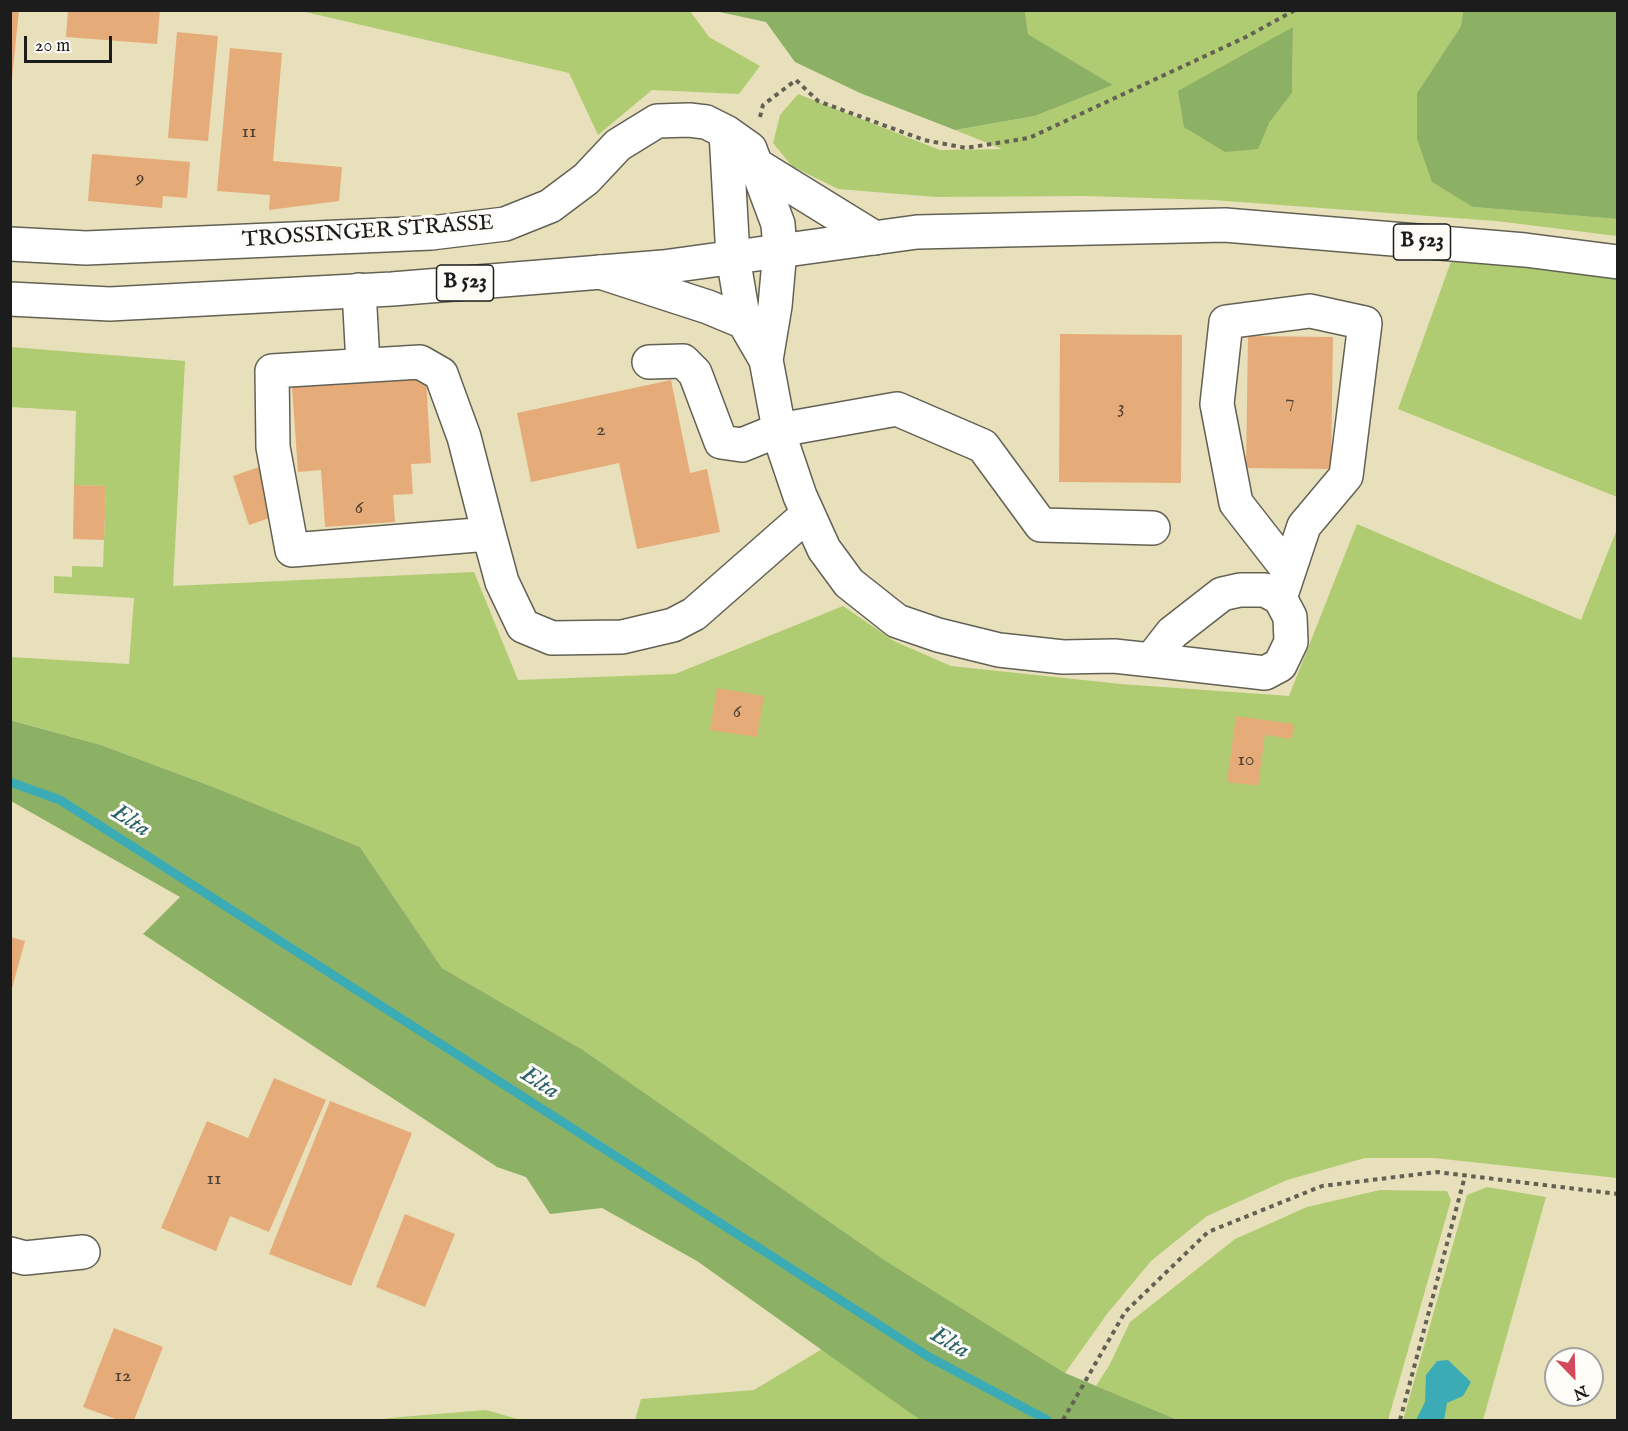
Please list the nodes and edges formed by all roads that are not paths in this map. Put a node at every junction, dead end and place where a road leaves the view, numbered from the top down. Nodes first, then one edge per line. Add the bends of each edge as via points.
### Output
1 (743, 148) junction
2 (875, 238) junction
3 (10, 244) edge
4 (780, 250) junction
5 (733, 257) junction
6 (1617, 262) edge
7 (600, 272) junction
8 (359, 290) junction
9 (10, 299) edge
10 (744, 322) junction
11 (765, 360) junction
12 (648, 362) dead end
13 (363, 364) junction
14 (779, 430) junction
15 (808, 514) junction
16 (1153, 528) dead end
17 (489, 534) junction
18 (1284, 584) junction
19 (1151, 660) junction
20 (83, 1252) dead end
21 (10, 1254) edge

1 - 2 street, TROSSINGER STRASSE
1 - 3 street, TROSSINGER STRASSE via 706,122 657,121 618,145 586,179 550,206 505,224 431,233 98,248
1 - 4 street via 778,224
1 - 5 street
2 - 4 street, B 523
2 - 6 street, B 523 via 917,232 1225,225 1525,250
4 - 5 street, B 523
4 - 11 street
5 - 7 street, B 523
5 - 10 street
7 - 8 street, B 523
7 - 10 street
8 - 9 street, B 523 via 110,304
8 - 13 street
10 - 11 street
11 - 14 street
12 - 14 street via 683,361 695,373 721,442 742,445
13 - 17 street via 420,362 441,374 464,437
13 - 17 street via 272,371 273,447 292,550
14 - 15 street
14 - 16 street via 897,409 984,446 1041,525
15 - 17 street via 694,614 673,625 622,637 552,638 524,626 502,582
15 - 19 street via 824,549 849,583 897,621 999,650
18 - 18 street via 1304,526 1346,476 1365,323 1310,311 1226,322 1217,404 1236,503
18 - 19 street via 1222,594 1172,633
18 - 19 street via 1292,642 1280,665 1265,673
20 - 21 street via 25,1258

